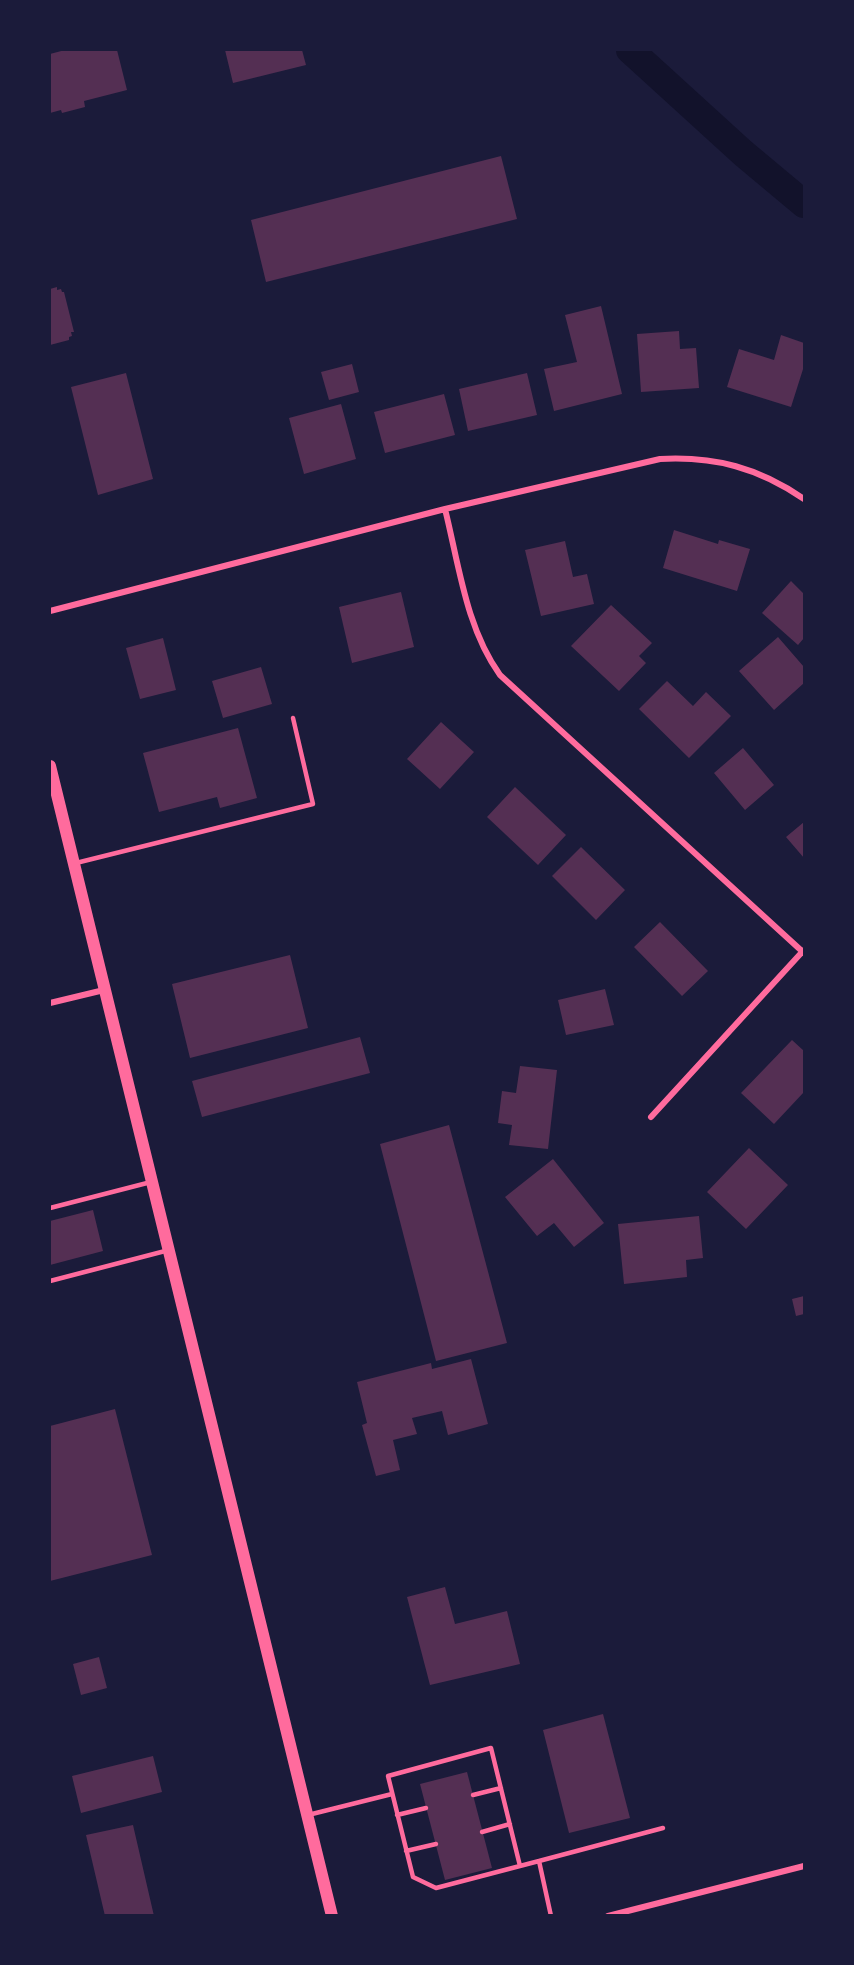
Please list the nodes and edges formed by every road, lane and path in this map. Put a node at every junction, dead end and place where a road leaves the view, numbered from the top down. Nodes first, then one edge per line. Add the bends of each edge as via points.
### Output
1 (804, 499) edge
2 (445, 509) junction
3 (50, 611) edge
4 (292, 718) dead end
5 (50, 765) edge
6 (74, 864) junction
7 (803, 952) edge
8 (104, 990) junction
9 (50, 1003) edge
10 (651, 1117) dead end
11 (152, 1182) junction
12 (50, 1208) edge
13 (169, 1250) junction
14 (50, 1281) edge
15 (501, 1788) junction
16 (392, 1794) junction
17 (473, 1795) dead end
18 (426, 1808) dead end
19 (308, 1815) junction
20 (397, 1815) junction
21 (510, 1824) junction
22 (663, 1828) dead end
23 (482, 1832) dead end
24 (436, 1844) dead end
25 (406, 1851) junction
26 (539, 1861) junction
27 (520, 1866) junction
28 (804, 1866) edge
29 (332, 1916) edge
30 (551, 1916) edge
31 (608, 1916) edge

1 - 2 street via 760,475 710,459 660,459
2 - 3 street
2 - 7 street via 477,635 500,675
4 - 6 lane via 313,804
5 - 6 main road
6 - 8 main road
7 - 10 street
8 - 9 street
8 - 11 main road
11 - 12 lane
11 - 13 main road
13 - 14 lane
13 - 19 main road
15 - 16 lane via 491,1748 388,1776
15 - 17 lane
15 - 21 lane
16 - 19 lane
16 - 20 lane
18 - 20 lane
19 - 29 main road
20 - 25 lane
21 - 23 lane
21 - 27 lane
22 - 26 lane
24 - 25 lane
25 - 27 lane via 413,1877 436,1888
26 - 27 lane
26 - 30 lane
28 - 31 street

